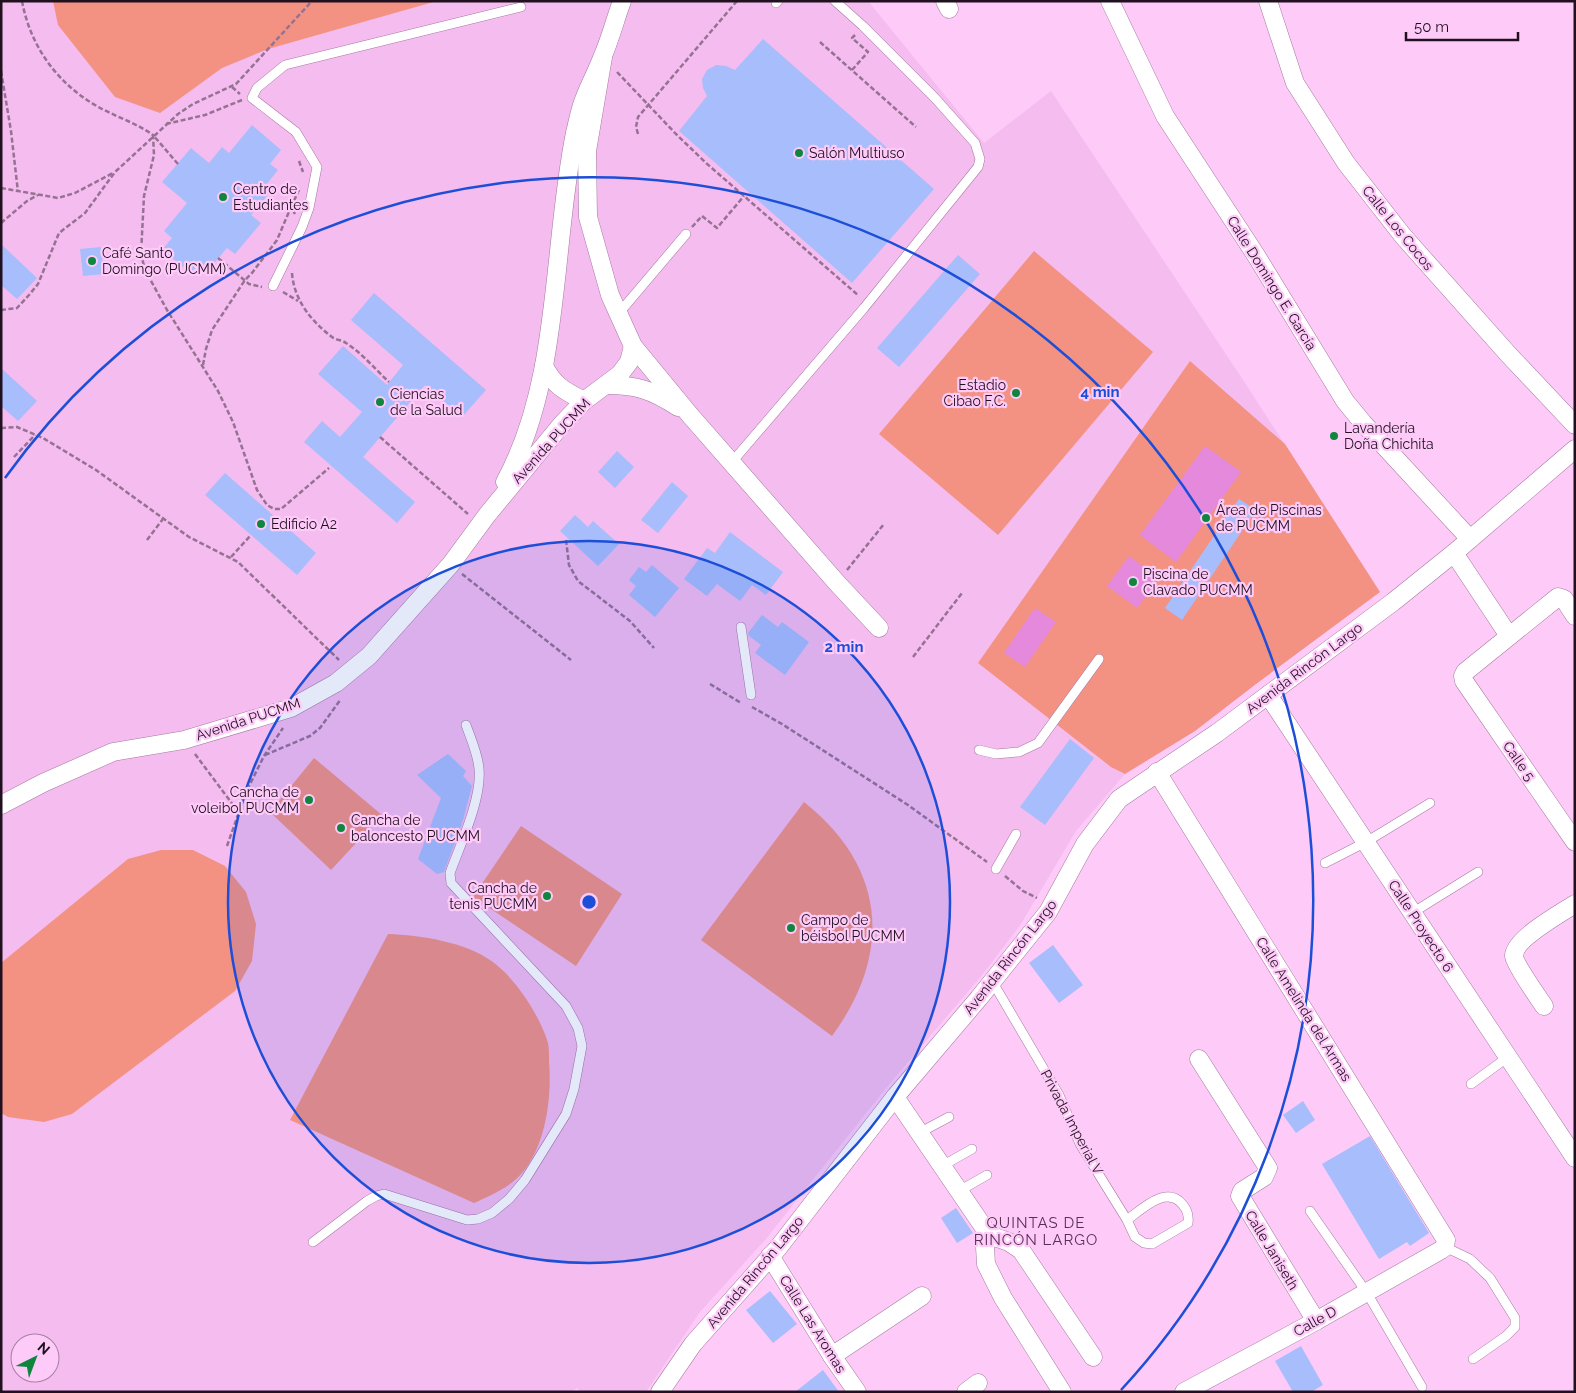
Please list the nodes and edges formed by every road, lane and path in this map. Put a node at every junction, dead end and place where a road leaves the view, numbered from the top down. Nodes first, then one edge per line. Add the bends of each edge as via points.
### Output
1 (22, 1) edge
2 (312, 1) edge
3 (622, 1) edge
4 (737, 1) edge
5 (835, 1) edge
6 (1110, 1) edge
7 (1268, 1) edge
8 (521, 7) dead end
9 (863, 26) junction
10 (820, 42) dead end
11 (603, 57) junction
12 (852, 70) junction
13 (1, 71) edge
14 (245, 98) dead end
15 (649, 105) junction
16 (166, 124) junction
17 (916, 127) dead end
18 (638, 134) dead end
19 (153, 135) junction
20 (178, 164) dead end
21 (115, 172) junction
22 (1, 188) edge
23 (18, 192) junction
24 (39, 194) junction
25 (744, 196) junction
26 (291, 207) dead end
27 (1, 224) edge
28 (686, 234) joint
29 (218, 258) dead end
30 (244, 280) junction
31 (273, 286) junction
32 (299, 302) dead end
33 (867, 304) junction
34 (1, 310) edge
35 (619, 313) junction
36 (634, 346) junction
37 (203, 365) junction
38 (544, 366) junction
39 (606, 385) junction
40 (584, 401) junction
41 (689, 414) junction
42 (1575, 425) edge
43 (1, 428) edge
44 (35, 435) junction
45 (380, 437) dead end
46 (1575, 450) edge
47 (14, 457) dead end
48 (732, 462) junction
49 (329, 468) dead end
50 (163, 519) junction
51 (484, 520) junction
52 (884, 524) dead end
53 (251, 535) dead end
54 (1470, 539) junction
55 (147, 540) dead end
56 (566, 540) dead end
57 (1454, 553) junction
58 (232, 557) junction
59 (459, 572) dead end
60 (837, 583) junction
61 (962, 593) dead end
62 (1575, 616) edge
63 (741, 627) dead end
64 (879, 628) dead end
65 (1509, 636) junction
66 (654, 648) dead end
67 (913, 657) dead end
68 (1099, 659) dead end
69 (571, 660) dead end
70 (350, 672) junction
71 (710, 684) dead end
72 (346, 692) dead end
73 (751, 695) joint
74 (1268, 695) junction
75 (291, 708) junction
76 (752, 708) junction
77 (466, 725) dead end
78 (191, 749) dead end
79 (979, 750) dead end
80 (264, 756) junction
81 (1157, 772) junction
82 (1430, 803) dead end
83 (1, 805) edge
84 (239, 813) junction
85 (1016, 834) dead end
86 (1366, 842) junction
87 (1575, 842) edge
88 (227, 846) dead end
89 (1325, 863) dead end
90 (996, 869) junction
91 (1478, 872) dead end
92 (1575, 904) edge
93 (1052, 906) junction
94 (1412, 913) junction
95 (992, 981) junction
96 (1544, 1006) dead end
97 (1508, 1057) junction
98 (1199, 1059) dead end
99 (1471, 1084) dead end
100 (895, 1097) junction
101 (949, 1117) dead end
102 (920, 1133) junction
103 (972, 1149) dead end
104 (1575, 1158) edge
105 (942, 1166) junction
106 (987, 1175) dead end
107 (960, 1191) junction
108 (1310, 1210) dead end
109 (1127, 1220) junction
110 (989, 1235) junction
111 (313, 1242) dead end
112 (1445, 1247) junction
113 (770, 1256) junction
114 (1367, 1293) junction
115 (922, 1296) dead end
116 (1316, 1321) junction
117 (832, 1356) junction
118 (1093, 1357) dead end
119 (1473, 1359) dead end
120 (1422, 1387) dead end
121 (660, 1392) edge
122 (856, 1392) edge
123 (1062, 1392) edge
124 (1184, 1392) edge

1 - 19 path via 34,40 53,69 93,104
2 - 16 path via 236,84 192,104
3 - 11 street, Avenida PUCMM
4 - 15 path
5 - 9 lane
6 - 54 street, Calle Domingo E. García via 1164,116 1257,256 1345,401
7 - 42 street, Calle Los Cocos via 1295,83 1346,163 1403,236
8 - 31 lane via 285,65 257,88 252,98 296,132 317,167 302,227
9 - 12 path via 852,38 868,52
9 - 33 lane via 975,143 980,160 978,167
10 - 12 path
11 - 15 path
11 - 35 street, Avenida PUCMM via 587,151 588,218 610,295
11 - 38 street, Avenida PUCMM via 584,98 575,133
12 - 17 path
13 - 23 path
14 - 16 path via 205,115
15 - 18 path via 636,121
15 - 25 path
16 - 19 path
19 - 20 path
19 - 21 path
19 - 37 path via 154,154 144,196 141,254 150,280
21 - 24 path via 75,193 58,198
21 - 34 path via 85,212 59,233 30,296 17,308
22 - 23 path
23 - 24 path
24 - 27 path
25 - 28 path via 717,228 702,216
25 - 33 path
26 - 30 path via 277,240
28 - 35 lane
29 - 30 path
30 - 31 path via 260,287
30 - 37 path via 212,330
31 - 32 path
33 - 48 lane
35 - 36 street, Avenida PUCMM
36 - 39 street, Avenida PUCMM via 629,362
36 - 41 street
37 - 49 path via 233,422 257,490 267,505 281,509
38 - 40 street via 561,389
38 - 51 street, Avenida PUCMM via 515,463
39 - 40 street, Avenida PUCMM
39 - 41 street via 629,385 656,394
40 - 51 street, Avenida PUCMM
41 - 48 street
43 - 44 path via 17,427
44 - 47 path
44 - 50 path via 96,470
45 - 51 path
46 - 54 street, Avenida Rincón Largo
48 - 60 street
50 - 55 path
50 - 58 path via 189,537
51 - 70 street, Avenida PUCMM via 444,571 369,656
52 - 60 path
53 - 58 path
54 - 57 street, Avenida Rincón Largo
56 - 66 path via 569,565 578,581 630,621
57 - 65 street
57 - 74 street, Avenida Rincón Largo
58 - 70 path
59 - 69 path
60 - 64 street
61 - 67 path
62 - 65 street via 1564,599 1558,597
63 - 73 lane
65 - 87 street, Calle 5 via 1465,672 1464,681
68 - 79 lane via 1038,743 1019,752 996,754
70 - 75 street, Avenida PUCMM
71 - 76 path
72 - 80 path via 328,718 310,736
73 - 76 path
74 - 81 street, Avenida Rincón Largo
74 - 86 street, Calle Proyecto 6
75 - 80 path via 286,722
75 - 83 street, Avenida PUCMM via 184,740 113,752
76 - 90 path via 908,805
77 - 111 lane via 477,757 479,781 471,815 450,873 451,883 566,1006 578,1028 582,1046 574,1089 566,1114 525,1180 492,1213 468,1220 384,1194 367,1201
78 - 84 path
80 - 84 path
81 - 93 street, Avenida Rincón Largo via 1118,799 1086,844
81 - 112 street, Calle Amelinda del Armas via 1445,1237
82 - 86 lane
84 - 88 path
85 - 90 lane
86 - 89 lane
86 - 94 street, Calle Proyecto 6
90 - 93 path via 1023,891
91 - 94 lane
92 - 96 street via 1528,936 1515,950 1515,960
93 - 95 street, Avenida Rincón Largo
94 - 97 street, Calle Proyecto 6
95 - 100 street, Avenida Rincón Largo
95 - 109 lane, Privada Imperial V via 1059,1095 1080,1144
97 - 99 lane
97 - 104 street, Calle Proyecto 6
98 - 116 street, Calle Janiseth via 1268,1168 1264,1177 1242,1191 1240,1196
100 - 102 street
100 - 113 street, Avenida Rincón Largo
101 - 102 lane
102 - 105 street
103 - 105 lane
105 - 107 street
106 - 107 lane
107 - 110 street
108 - 114 lane
109 - 109 lane, Privada Imperial V via 1139,1241 1152,1244 1188,1223 1188,1212 1176,1198 1162,1197
110 - 118 street via 1021,1250
110 - 123 street via 985,1247 986,1264 1003,1298
112 - 114 street, Calle D
112 - 119 lane via 1470,1259 1490,1278 1515,1318 1515,1327 1510,1332
113 - 117 street, Calle Las Aromas
113 - 121 street, Avenida Rincón Largo via 693,1344
114 - 116 street, Calle D
114 - 120 lane
115 - 117 street
116 - 124 street, Calle D
117 - 122 street, Calle Las Aromas

